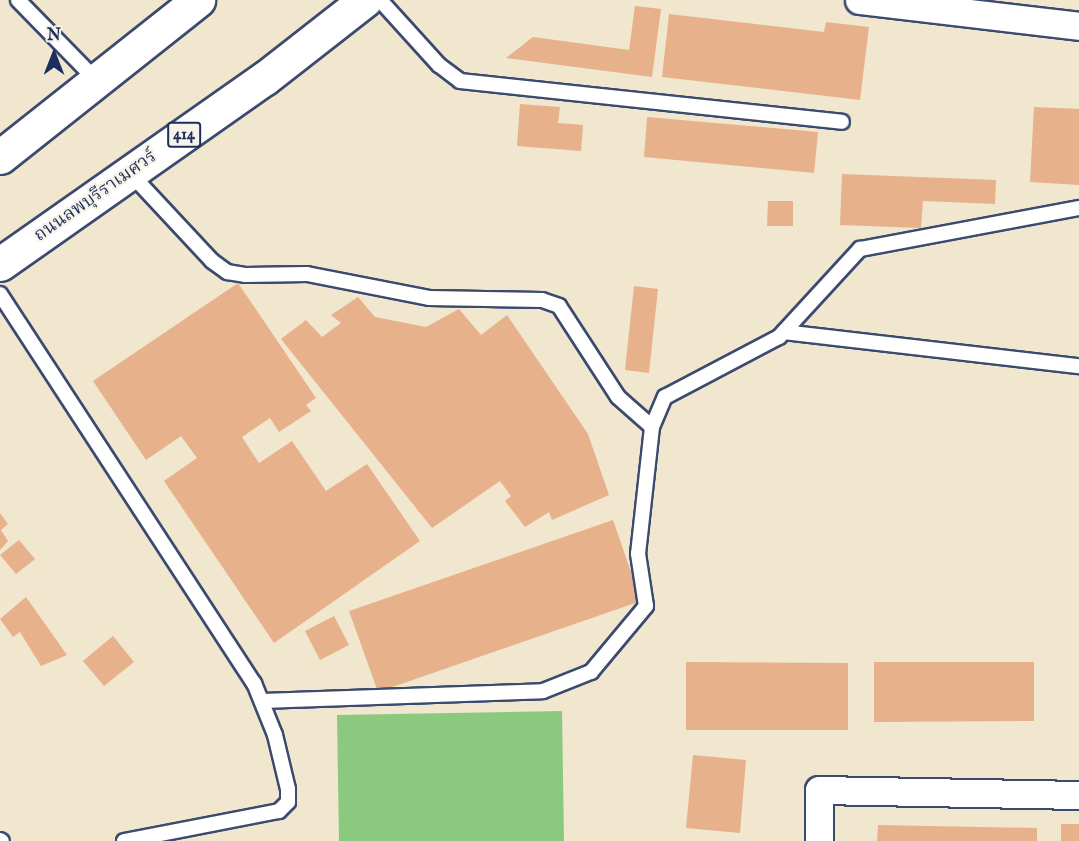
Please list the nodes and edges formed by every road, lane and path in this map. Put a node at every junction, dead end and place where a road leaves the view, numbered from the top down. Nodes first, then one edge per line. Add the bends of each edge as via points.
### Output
1 (18, 0) edge
2 (365, 0) edge
3 (380, 0) edge
4 (860, 0) edge
5 (196, 1) edge
6 (1079, 26) edge
7 (97, 81) junction
8 (842, 122) dead end
9 (0, 157) edge
10 (130, 173) junction
11 (1079, 208) edge
12 (0, 264) edge
13 (0, 294) edge
14 (784, 332) junction
15 (1079, 366) edge
16 (652, 427) junction
17 (262, 701) junction
18 (1079, 795) edge
19 (124, 841) edge
20 (819, 841) edge

1 - 7 lane
2 - 10 main road, ถนนลพบุรีราเมศวร์ / 414 via 265,78
3 - 8 lane via 439,65 460,81
4 - 6 street
5 - 7 main road
7 - 9 main road
10 - 12 main road, ถนนลพบุรีราเมศวร์ / 414
10 - 16 lane via 212,261 227,272 307,274 429,298 542,300 559,306 618,398
11 - 14 lane via 860,249
13 - 17 lane via 170,549
14 - 15 lane
14 - 16 lane via 665,397
16 - 17 lane via 638,554 646,606 591,672 543,691
17 - 19 lane via 288,789 285,808
18 - 20 street via 819,790

